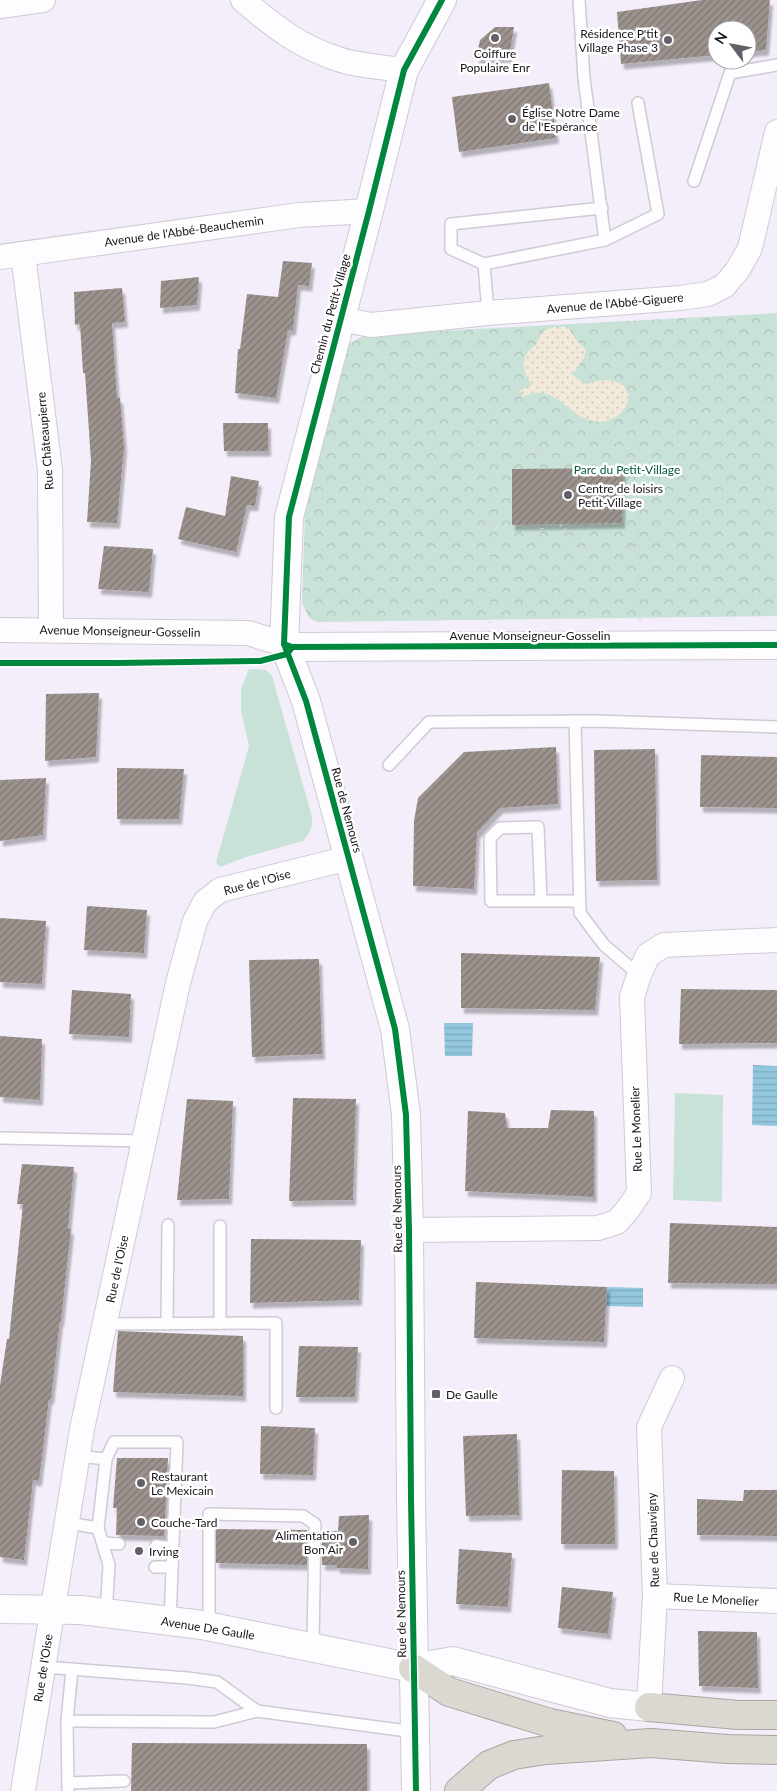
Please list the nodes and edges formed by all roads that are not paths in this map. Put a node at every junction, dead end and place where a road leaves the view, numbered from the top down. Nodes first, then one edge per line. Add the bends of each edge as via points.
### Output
1 (43, 0) edge
2 (243, 0) edge
3 (442, 0) edge
4 (579, 0) edge
5 (0, 6) edge
6 (777, 65) edge
7 (404, 70) junction
8 (638, 103) dead end
9 (777, 132) edge
10 (694, 181) dead end
11 (602, 208) junction
12 (369, 211) junction
13 (605, 240) junction
14 (23, 254) junction
15 (0, 257) edge
16 (484, 264) junction
17 (488, 313) junction
18 (340, 319) junction
19 (0, 630) edge
20 (51, 630) junction
21 (284, 644) junction
22 (777, 646) edge
23 (575, 721) junction
24 (777, 727) edge
25 (389, 765) dead end
26 (348, 858) junction
27 (540, 901) junction
28 (579, 902) junction
29 (777, 940) edge
30 (638, 975) junction
31 (0, 1138) edge
32 (144, 1141) junction
33 (168, 1225) dead end
34 (220, 1226) dead end
35 (409, 1230) junction
36 (220, 1323) junction
37 (105, 1324) junction
38 (167, 1324) junction
39 (672, 1378) dead end
40 (276, 1408) dead end
41 (78, 1456) junction
42 (106, 1460) junction
43 (68, 1523) junction
44 (98, 1528) junction
45 (104, 1543) junction
46 (119, 1544) dead end
47 (156, 1546) dead end
48 (173, 1548) junction
49 (155, 1566) dead end
50 (172, 1567) junction
51 (655, 1596) junction
52 (777, 1601) edge
53 (0, 1608) edge
54 (53, 1609) junction
55 (106, 1613) junction
56 (170, 1621) junction
57 (210, 1626) junction
58 (313, 1648) junction
59 (44, 1667) junction
60 (414, 1668) junction
61 (72, 1669) junction
62 (649, 1707) junction
63 (257, 1711) junction
64 (777, 1715) edge
65 (68, 1721) junction
66 (415, 1732) junction
67 (651, 1744) junction
68 (777, 1750) edge
69 (124, 1781) dead end
70 (68, 1787) edge
71 (22, 1791) edge
72 (416, 1791) edge
73 (459, 1791) edge

1 - 5 street
2 - 7 street via 302,44 340,60
3 - 7 street, Chemin du Petit-Village
4 - 11 lane via 584,78
6 - 10 lane via 730,73
7 - 12 street, Chemin du Petit-Village
8 - 13 lane via 658,214
9 - 17 street, Avenue de l'Abbé-Giguere via 750,248 724,286 708,294 680,298
11 - 13 lane
11 - 16 lane via 451,224 452,249
12 - 14 street, Avenue de l'Abbé-Beauchemin via 299,215
12 - 18 street, Chemin du Petit-Village
13 - 16 lane
14 - 15 street, Avenue de l'Abbé-Beauchemin
14 - 20 street, Rue Châteaupierre via 50,470
16 - 17 lane
17 - 18 street, Avenue de l'Abbé-Giguere via 371,325
18 - 21 street, Chemin du Petit-Village via 289,517
19 - 20 street, Avenue Monseigneur-Gosselin
20 - 21 street, Avenue Monseigneur-Gosselin via 248,632
21 - 22 street, Avenue Monseigneur-Gosselin via 292,647
21 - 26 street, Rue de Nemours via 306,701
23 - 24 lane
23 - 25 lane via 429,722
23 - 28 lane
26 - 32 street, Rue de l'Oise via 220,890 205,902 194,921 178,983
26 - 35 street, Rue de Nemours via 395,1029 406,1115
27 - 27 lane via 491,902 490,838 500,828 538,827
27 - 28 lane
28 - 30 lane via 580,913 604,945
29 - 30 street, Rue Le Monelier via 664,945 648,955
30 - 35 street, Rue Le Monelier via 632,997 639,1193 628,1210 616,1222 598,1228
31 - 32 lane
32 - 37 street, Rue de l'Oise
33 - 38 lane
34 - 36 lane
35 - 60 street, Rue de Nemours
36 - 38 lane
36 - 40 lane via 276,1323
37 - 38 lane
37 - 41 street, Rue de l'Oise
39 - 51 street, Rue de Chauvigny via 649,1426
41 - 42 lane
41 - 43 street, Rue de l'Oise
42 - 44 lane
42 - 48 lane via 114,1442 177,1442
43 - 44 lane
43 - 54 street, Rue de l'Oise
44 - 45 lane
45 - 46 lane
45 - 55 lane via 114,1565
47 - 48 lane
48 - 50 lane
49 - 50 lane
50 - 56 lane
51 - 52 street, Rue Le Monelier
51 - 62 street, Rue de Chauvigny
53 - 54 street, Avenue De Gaulle
54 - 55 street, Avenue De Gaulle
54 - 59 street, Rue de l'Oise
55 - 56 street, Avenue De Gaulle
56 - 57 street, Avenue De Gaulle
57 - 58 street, Avenue De Gaulle
57 - 58 lane via 209,1514 303,1516 315,1524
58 - 60 street, Avenue De Gaulle
59 - 61 lane
59 - 71 street, Rue de l'Oise
60 - 62 street via 453,1661 610,1703
60 - 66 street, Rue de Nemours
60 - 67 highway via 449,1692 550,1723
61 - 63 lane via 217,1682
61 - 65 lane
62 - 64 highway
63 - 65 lane via 214,1722
63 - 66 lane
65 - 70 lane
66 - 72 street, Rue de Nemours
67 - 68 highway
67 - 73 highway via 514,1755 489,1765
69 - 70 lane

